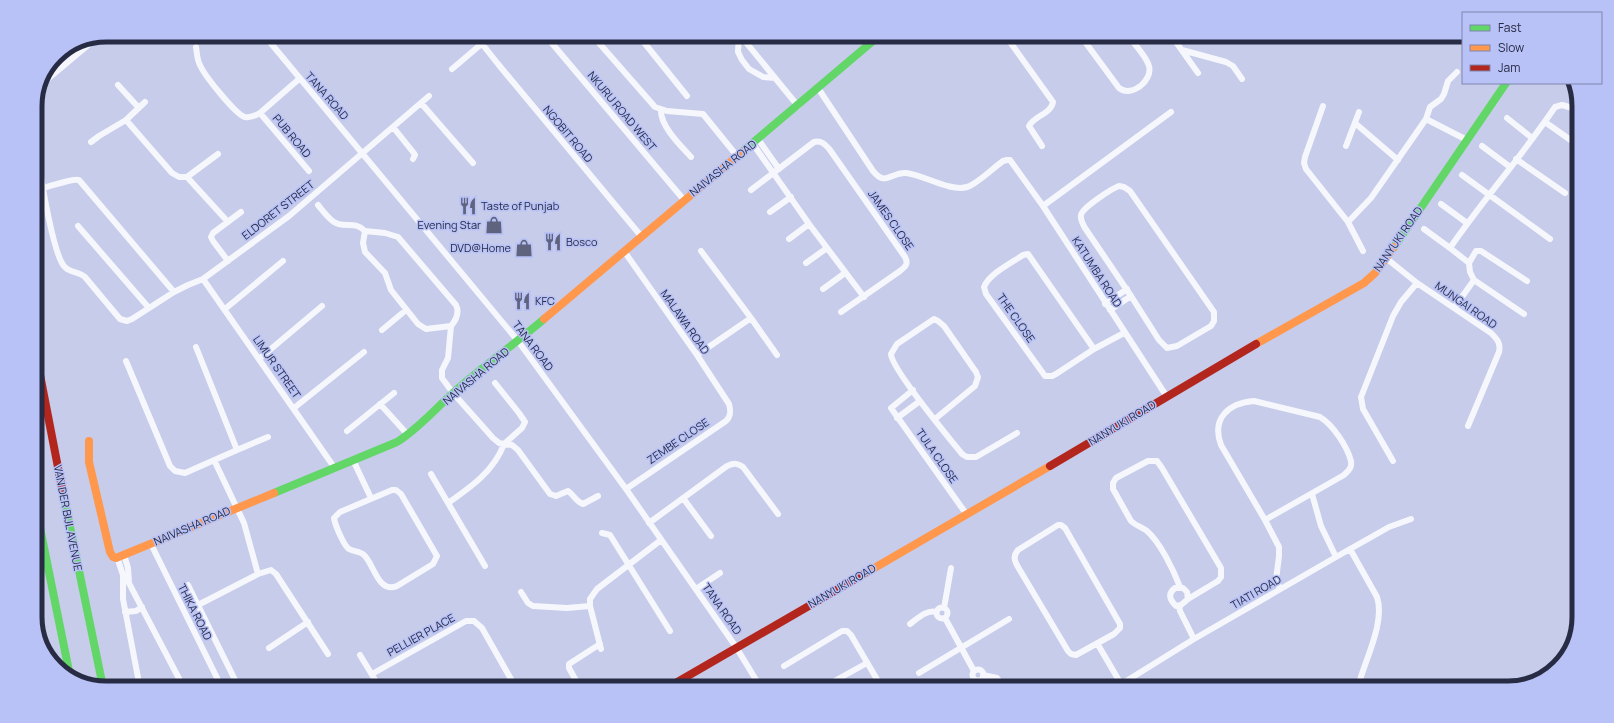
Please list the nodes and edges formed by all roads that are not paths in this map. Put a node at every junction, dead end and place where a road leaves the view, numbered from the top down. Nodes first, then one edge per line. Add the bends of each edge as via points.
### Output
1 (270, 42) edge
2 (551, 42) edge
3 (598, 42) edge
4 (644, 42) edge
5 (739, 42) edge
6 (745, 42) edge
7 (872, 42) edge
8 (1010, 42) edge
9 (1085, 42) edge
10 (1133, 42) edge
11 (1176, 42) edge
12 (482, 43) joint
13 (90, 44) edge
14 (196, 47) dead end
15 (1182, 50) junction
16 (452, 69) dead end
17 (1457, 72) dead end
18 (1198, 73) dead end
19 (49, 78) edge
20 (775, 78) junction
21 (299, 79) junction
22 (1242, 79) dead end
23 (118, 84) dead end
24 (1505, 84) edge
25 (818, 88) junction
26 (428, 96) dead end
27 (688, 96) dead end
28 (145, 102) dead end
29 (421, 103) junction
30 (798, 106) junction
31 (1323, 106) dead end
32 (139, 108) junction
33 (1572, 108) edge
34 (661, 110) junction
35 (1171, 112) dead end
36 (1359, 112) dead end
37 (260, 113) junction
38 (1507, 118) dead end
39 (1426, 119) junction
40 (126, 120) junction
41 (1545, 122) junction
42 (1354, 123) junction
43 (393, 127) junction
44 (1532, 138) junction
45 (1467, 140) junction
46 (1572, 141) edge
47 (91, 142) dead end
48 (756, 142) junction
49 (1042, 146) dead end
50 (1346, 146) dead end
51 (1482, 146) dead end
52 (363, 153) junction
53 (218, 154) dead end
54 (737, 156) junction
55 (691, 157) dead end
56 (413, 159) dead end
57 (1516, 159) junction
58 (1007, 160) joint
59 (1398, 160) junction
60 (472, 163) dead end
61 (1510, 167) junction
62 (309, 171) dead end
63 (776, 171) junction
64 (1462, 175) dead end
65 (187, 177) junction
66 (42, 181) edge
67 (43, 188) junction
68 (751, 190) dead end
69 (1565, 193) dead end
70 (1488, 194) junction
71 (791, 197) junction
72 (684, 200) junction
73 (1441, 204) dead end
74 (318, 205) dead end
75 (1043, 206) junction
76 (242, 212) dead end
77 (770, 212) dead end
78 (228, 222) junction
79 (1348, 222) junction
80 (1467, 223) junction
81 (809, 224) junction
82 (78, 226) dead end
83 (1424, 229) dead end
84 (365, 231) junction
85 (641, 236) junction
86 (789, 239) dead end
87 (1550, 239) dead end
88 (827, 248) junction
89 (1450, 248) junction
90 (624, 251) junction
91 (700, 251) dead end
92 (1363, 251) dead end
93 (1386, 258) junction
94 (228, 261) junction
95 (283, 261) dead end
96 (806, 263) dead end
97 (1469, 263) junction
98 (845, 273) junction
99 (203, 279) junction
100 (1474, 280) junction
101 (1527, 281) dead end
102 (1417, 283) junction
103 (823, 289) dead end
104 (1126, 289) junction
105 (174, 292) junction
106 (1131, 296) junction
107 (864, 297) junction
108 (1105, 304) junction
109 (322, 306) dead end
110 (149, 308) junction
111 (1454, 308) junction
112 (225, 309) junction
113 (406, 310) junction
114 (1110, 310) junction
115 (841, 312) dead end
116 (1524, 314) dead end
117 (751, 318) junction
118 (450, 326) junction
119 (382, 330) dead end
120 (1124, 333) junction
121 (518, 341) junction
122 (196, 346) dead end
123 (1094, 349) junction
124 (364, 352) dead end
125 (697, 355) junction
126 (776, 355) dead end
127 (259, 359) junction
128 (126, 361) dead end
129 (495, 383) dead end
130 (42, 385) edge
131 (912, 390) junction
132 (394, 392) dead end
133 (453, 393) junction
134 (1167, 397) junction
135 (920, 401) junction
136 (380, 404) junction
137 (729, 404) joint
138 (294, 408) junction
139 (898, 418) junction
140 (935, 419) junction
141 (1468, 426) dead end
142 (347, 431) dead end
143 (1017, 433) dead end
144 (408, 435) junction
145 (268, 436) dead end
146 (89, 441) dead end
147 (504, 444) junction
148 (237, 450) junction
149 (214, 460) junction
150 (353, 460) junction
151 (1393, 461) dead end
152 (334, 467) junction
153 (431, 474) dead end
154 (626, 488) junction
155 (1312, 494) junction
156 (598, 496) dead end
157 (372, 498) junction
158 (683, 498) junction
159 (448, 504) junction
160 (237, 507) junction
161 (778, 514) dead end
162 (967, 515) junction
163 (1411, 519) dead end
164 (1265, 520) junction
165 (649, 523) junction
166 (602, 533) dead end
167 (710, 536) dead end
168 (42, 538) edge
169 (661, 540) junction
170 (150, 544) junction
171 (1350, 549) junction
172 (120, 556) junction
173 (1336, 557) junction
174 (628, 565) junction
175 (485, 566) dead end
176 (951, 568) dead end
177 (720, 573) dead end
178 (258, 574) junction
179 (188, 585) dead end
180 (1180, 587) junction
181 (1280, 589) junction
182 (696, 590) junction
183 (520, 592) dead end
184 (1188, 599) junction
185 (198, 605) junction
186 (590, 606) junction
187 (1179, 606) junction
188 (142, 607) junction
189 (944, 608) junction
190 (125, 612) junction
191 (936, 612) junction
192 (945, 618) junction
193 (1009, 619) dead end
194 (308, 622) junction
195 (910, 624) dead end
196 (670, 631) dead end
197 (1194, 639) junction
198 (1097, 643) junction
199 (736, 647) junction
200 (269, 648) dead end
201 (961, 648) junction
202 (328, 654) dead end
203 (360, 655) dead end
204 (867, 663) junction
205 (784, 666) dead end
206 (69, 669) edge
207 (974, 671) junction
208 (919, 673) dead end
209 (372, 674) junction
210 (983, 675) junction
211 (102, 681) edge
212 (139, 681) edge
213 (180, 681) edge
214 (218, 681) edge
215 (236, 681) edge
216 (376, 681) edge
217 (512, 681) edge
218 (576, 681) edge
219 (679, 681) edge
220 (757, 681) edge
221 (835, 681) edge
222 (878, 681) edge
223 (977, 681) joint
224 (999, 681) edge
225 (1119, 681) edge
226 (1126, 681) edge
227 (1359, 681) edge

1 - 21 street, TANA ROAD
2 - 72 street, NKURU ROAD WEST
3 - 34 street via 649,102
4 - 27 street
5 - 20 street via 738,52 749,69 763,78
6 - 20 street
7 - 25 street, NAIVASHA ROAD
8 - 49 street via 1053,102 1052,107 1029,126
9 - 10 street via 1119,88 1126,92 1134,90 1146,81 1150,74 1150,68
11 - 15 street
12 - 16 street
12 - 85 street, NGOBIT ROAD
13 - 19 street
14 - 37 street via 200,67 235,110 247,118
15 - 18 street
15 - 22 street via 1226,62 1233,66
17 - 39 street via 1448,81 1442,98 1429,108
20 - 30 street
21 - 37 street
21 - 52 street, TANA ROAD
23 - 32 street
24 - 45 street, NANYUKI ROAD
25 - 30 street, NAIVASHA ROAD
25 - 58 street, JAMES CLOSE via 880,178 906,173 950,186 964,187 971,185 1002,161
26 - 29 street, ELDORET STREET
28 - 32 street
29 - 43 street, ELDORET STREET
29 - 60 street
30 - 48 street, NAIVASHA ROAD
31 - 79 street via 1304,163
32 - 40 street
33 - 41 street via 1557,105
34 - 54 street via 703,114
34 - 55 street via 666,127
35 - 75 street
36 - 42 street
37 - 62 street, PUB ROAD
38 - 44 street
39 - 45 street
39 - 59 street
40 - 47 street
40 - 65 street via 172,173
41 - 44 street
41 - 46 street
42 - 50 street
42 - 59 street
43 - 52 street, ELDORET STREET
43 - 56 street via 414,154
44 - 57 street
45 - 93 street, NANYUKI ROAD
48 - 54 street, NAIVASHA ROAD
48 - 63 street
51 - 61 street
52 - 94 street, ELDORET STREET via 289,216
52 - 121 street, TANA ROAD
53 - 65 street
54 - 72 street, NAIVASHA ROAD
57 - 61 street
57 - 69 street
58 - 75 street, KATUMBA ROAD via 1014,165
59 - 79 street via 1368,201
61 - 70 street
63 - 68 street
63 - 71 street
63 - 107 street, JAMES CLOSE via 814,142 822,142 905,257 905,267
64 - 70 street
65 - 78 street
66 - 67 street
67 - 105 street via 72,179 79,180
67 - 110 street, ELDORET STREET via 57,254 66,270 85,277 123,320 129,320
70 - 80 street
70 - 87 street
71 - 77 street
71 - 81 street
72 - 85 street, NAIVASHA ROAD
73 - 80 street
74 - 84 street via 335,223 356,225
75 - 108 street, KATUMBA ROAD
76 - 78 street
78 - 94 street via 213,233 212,237
79 - 92 street
80 - 89 street
81 - 86 street
81 - 88 street
82 - 110 street
83 - 89 street
84 - 113 street via 363,243 366,252 385,273 391,290
84 - 118 street via 392,235 401,240 456,305 458,313
85 - 90 street, NAIVASHA ROAD
88 - 96 street
88 - 98 street
89 - 97 street
90 - 121 street, NAIVASHA ROAD
90 - 125 street, MALAWA ROAD
91 - 117 street
93 - 102 street, MUNGAI ROAD
93 - 134 street, NANYUKI ROAD via 1364,283
94 - 99 street, ELDORET STREET
95 - 112 street
97 - 100 street
97 - 101 street via 1476,251 1481,251
98 - 103 street
98 - 107 street
99 - 105 street, ELDORET STREET
99 - 112 street, LIMUR STREET
100 - 111 street
100 - 116 street
102 - 111 street, MUNGAI ROAD
102 - 151 street via 1393,316 1361,397 1363,409
104 - 106 street
104 - 106 street via 1085,228 1081,216 1086,208 1119,186 1128,189 1212,309 1214,320 1207,328 1177,346 1167,348 1159,340
104 - 108 street
105 - 110 street, ELDORET STREET
106 - 114 street
107 - 115 street
108 - 114 street, KATUMBA ROAD
109 - 127 street
111 - 141 street, MUNGAI ROAD via 1491,333 1500,344
112 - 127 street, LIMUR STREET
113 - 118 street via 423,328
113 - 119 street
114 - 120 street, KATUMBA ROAD
117 - 125 street
117 - 126 street
118 - 133 street via 448,358 441,371 442,378
120 - 123 street, THE CLOSE
120 - 134 street, KATUMBA ROAD
121 - 133 street, NAIVASHA ROAD
121 - 154 street, TANA ROAD
122 - 148 street
123 - 123 street, THE CLOSE via 1026,253 985,283 986,294 1045,376 1056,374
124 - 138 street
125 - 137 street, MALAWA ROAD
127 - 138 street, LIMUR STREET
128 - 149 street via 172,469 185,473
129 - 147 street via 525,422
130 - 211 street, VAN DER BIJL AVENUE
131 - 135 street
131 - 139 street, TULA CLOSE via 891,408
131 - 140 street via 891,358 892,349 928,321 935,319 944,326 978,377 975,386
132 - 136 street
133 - 144 street, NAIVASHA ROAD via 421,426
133 - 147 street via 493,438
134 - 162 street, NANYUKI ROAD
135 - 139 street
135 - 140 street
136 - 142 street
136 - 144 street
137 - 154 street, ZEMBE CLOSE via 731,413 726,421
138 - 152 street, LIMUR STREET
139 - 162 street, TULA CLOSE
140 - 143 street via 962,454 970,458
144 - 150 street, NAIVASHA ROAD
145 - 148 street
146 - 172 street via 89,462 110,552 113,557
147 - 156 street via 512,445 518,450 550,494 556,496 568,492 583,504
147 - 159 street via 497,461 482,477
148 - 149 street
149 - 160 street
150 - 152 street, NAIVASHA ROAD
150 - 157 street
152 - 160 street, NAIVASHA ROAD
153 - 159 street
154 - 165 street, TANA ROAD
155 - 164 street
155 - 164 street via 1344,474 1351,466 1350,456 1330,424 1320,418 1254,401 1240,404 1220,419 1217,435
155 - 173 street via 1321,526
157 - 157 street via 340,512 335,516 335,521 346,546 364,554 383,584 394,587 433,564 437,556 399,492 392,490
158 - 161 street via 727,466 738,463
158 - 165 street
158 - 167 street
159 - 175 street
160 - 170 street, NAIVASHA ROAD
160 - 178 street
162 - 199 street, NANYUKI ROAD
163 - 171 street, TIATI ROAD via 1389,527
164 - 181 street via 1279,548 1276,580
165 - 169 street, TANA ROAD
166 - 174 street via 610,535
168 - 206 street
169 - 174 street
169 - 182 street, TANA ROAD
170 - 172 street, NAIVASHA ROAD
170 - 214 street, THIKA ROAD
171 - 173 street, TIATI ROAD
171 - 227 street via 1380,604 1378,625
172 - 188 street via 128,568 129,583
172 - 190 street
173 - 181 street, TIATI ROAD
174 - 186 street via 593,593
174 - 196 street
176 - 189 street
177 - 182 street
178 - 185 street
178 - 194 street via 271,570 276,574
179 - 185 street
180 - 184 street via 1188,592
180 - 184 street via 1156,542 1131,521 1113,489 1116,478 1152,460 1157,461 1162,468 1221,568 1218,580
180 - 187 street via 1175,588 1170,595 1173,603
181 - 197 street, TIATI ROAD
182 - 199 street, TANA ROAD
183 - 186 street via 533,606
184 - 187 street
185 - 215 street
186 - 218 street via 600,646 569,664
187 - 197 street
188 - 190 street via 136,612
188 - 213 street
189 - 191 street via 939,608
189 - 192 street via 947,611
190 - 212 street
191 - 192 street via 940,618
191 - 195 street via 928,612
192 - 201 street
193 - 201 street
194 - 200 street
194 - 202 street
197 - 226 street, TIATI ROAD
198 - 198 street via 1118,631 1120,624 1065,528 1058,525 1018,550 1015,554 1016,563 1070,653 1076,655
198 - 225 street
199 - 219 street, NANYUKI ROAD
199 - 220 street, TANA ROAD
201 - 207 street
201 - 208 street
203 - 209 street
204 - 205 street via 851,635 844,631
204 - 221 street
204 - 222 street
207 - 210 street via 979,670
207 - 223 street via 973,678
209 - 216 street
209 - 217 street, PELLIER PLACE via 466,621 474,621 482,628
210 - 223 street via 982,679
210 - 224 street

